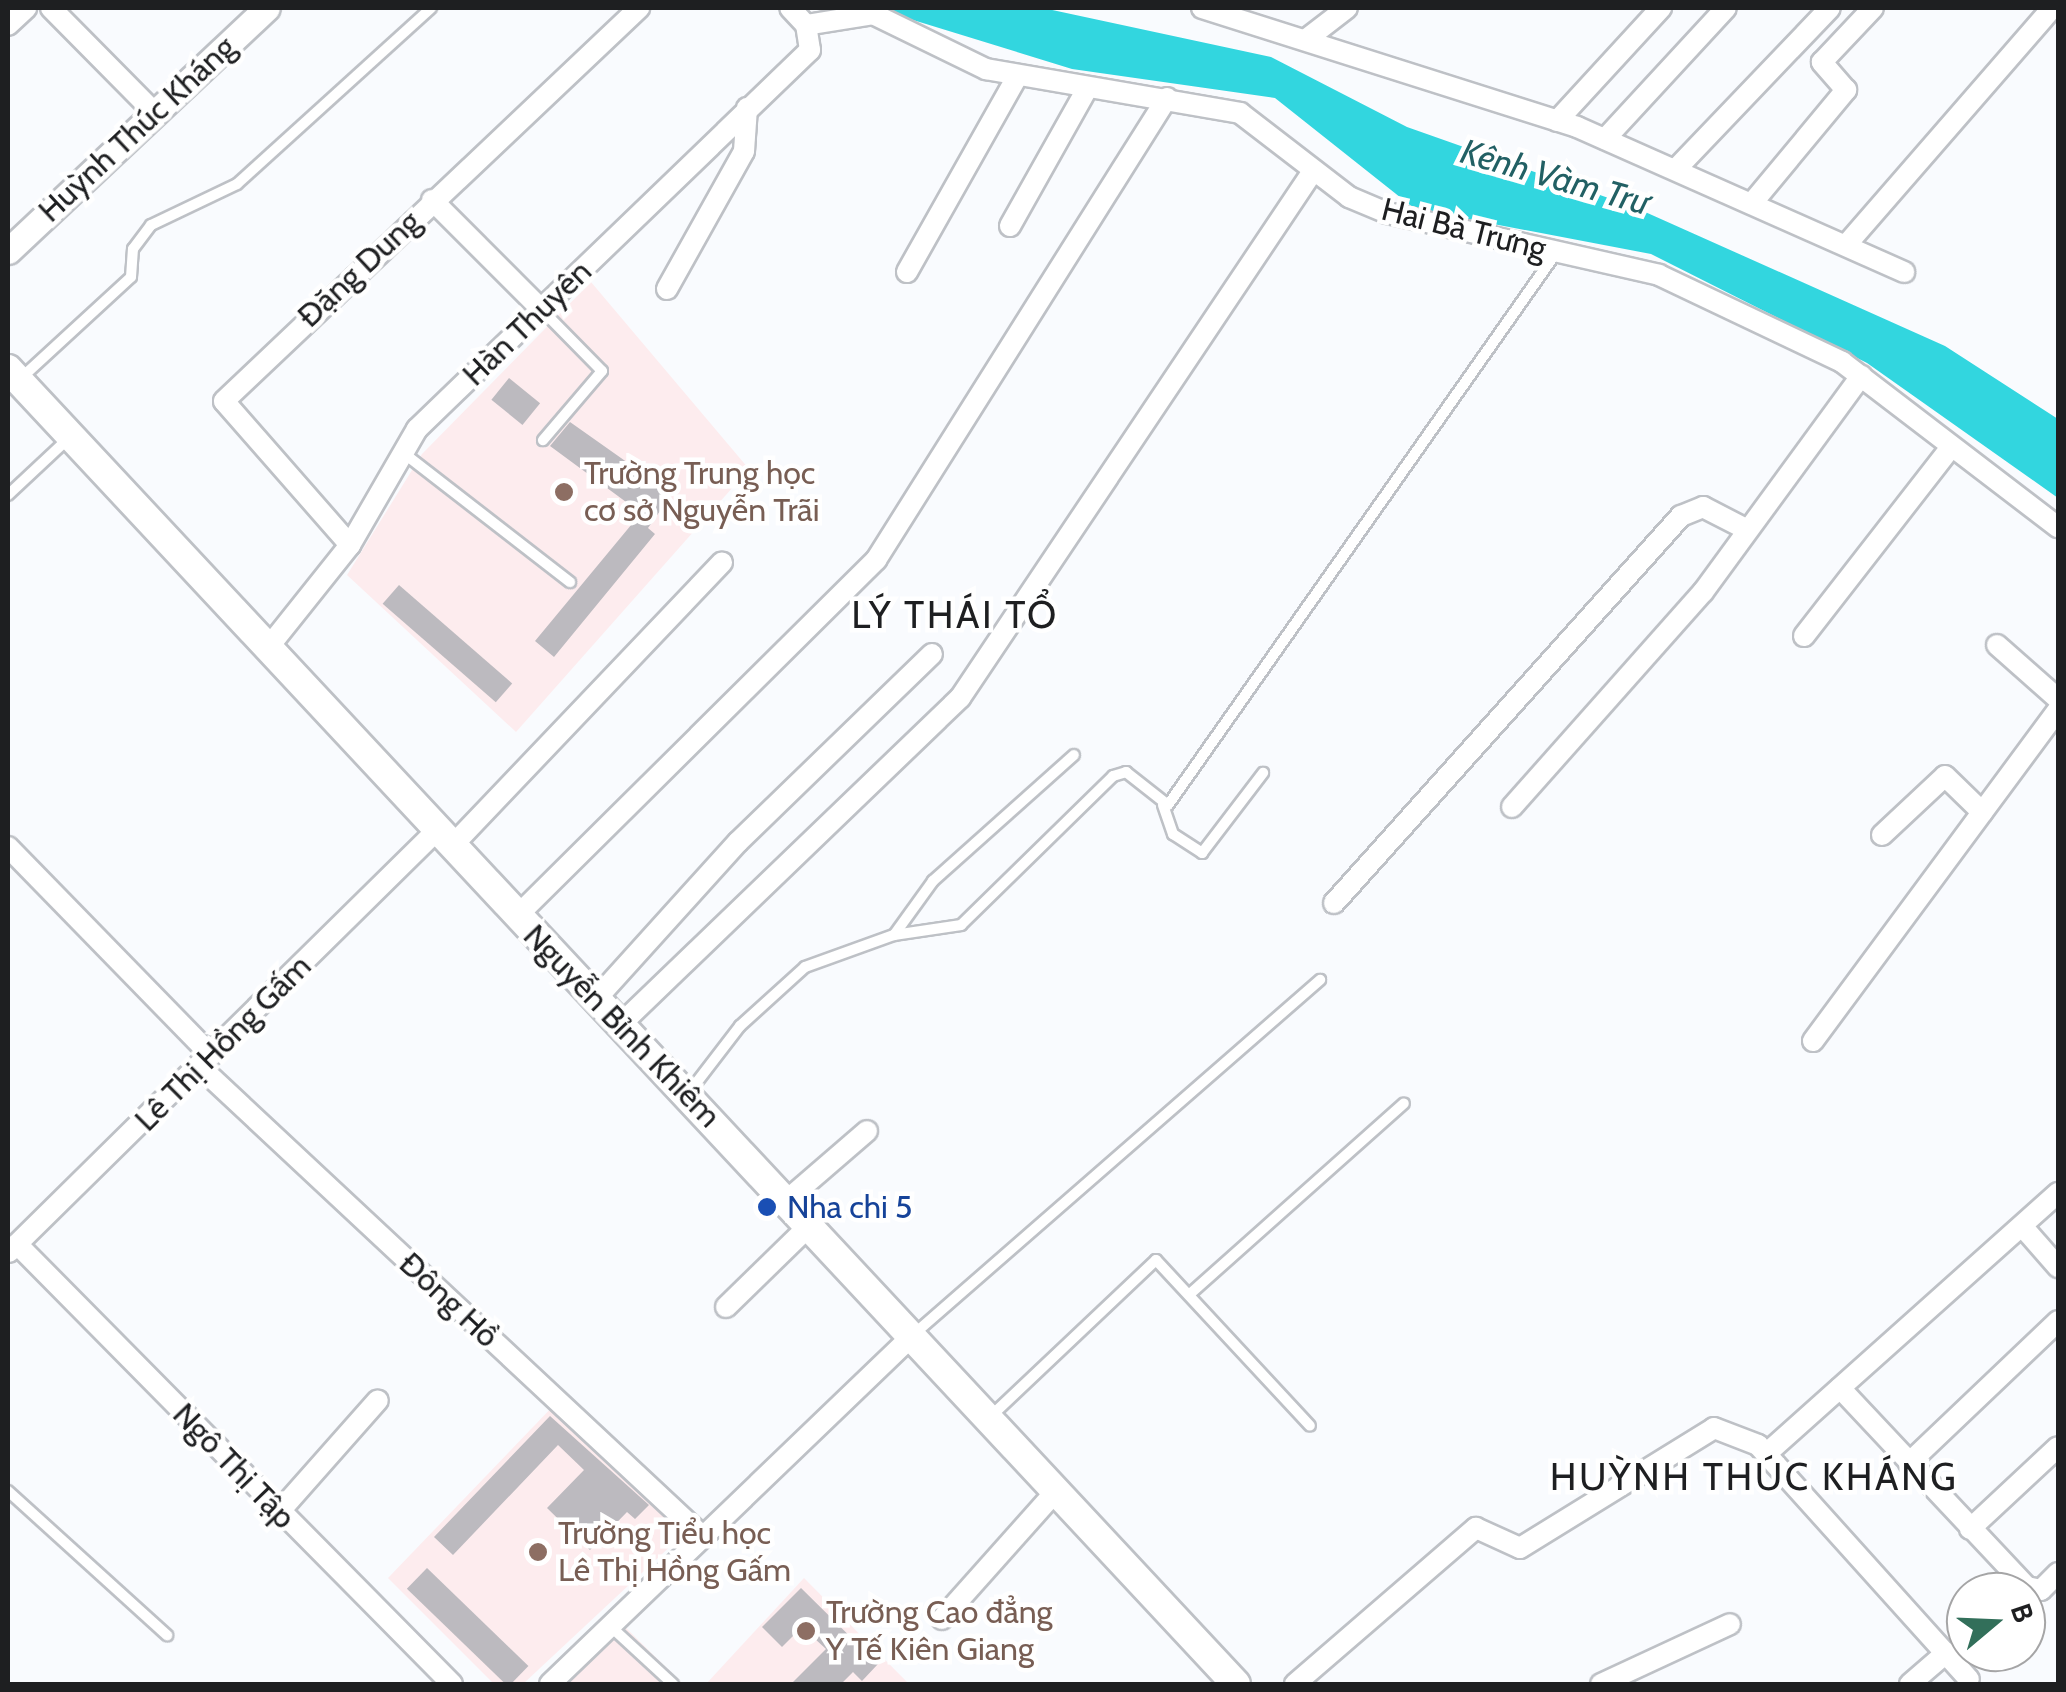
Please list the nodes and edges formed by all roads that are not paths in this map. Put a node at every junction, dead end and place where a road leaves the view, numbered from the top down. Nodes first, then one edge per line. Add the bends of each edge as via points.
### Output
1 (26, 8) edge
2 (50, 8) edge
3 (266, 8) edge
4 (432, 8) edge
5 (639, 8) edge
6 (790, 8) edge
7 (1202, 8) edge
8 (1347, 8) edge
9 (1661, 8) edge
10 (1726, 8) edge
11 (1830, 8) edge
12 (1873, 8) edge
13 (2052, 8) edge
14 (806, 24) junction
15 (8, 25) edge
16 (1308, 38) junction
17 (1017, 77) junction
18 (1087, 89) junction
19 (1167, 98) junction
20 (748, 108) junction
21 (155, 113) junction
22 (1557, 121) junction
23 (1605, 139) junction
24 (1677, 168) junction
25 (1313, 171) junction
26 (432, 200) junction
27 (1752, 202) junction
28 (1010, 226) dead end
29 (1847, 244) junction
30 (8, 251) edge
31 (1556, 253) junction
32 (907, 272) dead end
33 (1904, 272) dead end
34 (668, 290) dead end
35 (542, 309) junction
36 (13, 375) edge
37 (1861, 376) junction
38 (70, 436) junction
39 (543, 440) dead end
40 (1951, 446) junction
41 (400, 451) junction
42 (8, 495) edge
43 (2058, 527) edge
44 (1742, 528) junction
45 (350, 546) junction
46 (722, 562) dead end
47 (570, 582) dead end
48 (1804, 636) dead end
49 (1996, 645) dead end
50 (267, 649) junction
51 (932, 654) dead end
52 (2058, 699) edge
53 (2058, 710) edge
54 (1074, 755) dead end
55 (1264, 773) dead end
56 (1163, 805) junction
57 (1512, 807) dead end
58 (1982, 812) junction
59 (1882, 835) dead end
60 (443, 839) junction
61 (8, 847) edge
62 (1334, 903) dead end
63 (517, 916) junction
64 (894, 934) junction
65 (1320, 980) dead end
66 (596, 999) junction
67 (620, 1024) junction
68 (1812, 1041) dead end
69 (205, 1061) junction
70 (687, 1095) junction
71 (1404, 1104) dead end
72 (867, 1131) dead end
73 (2058, 1193) edge
74 (786, 1201) junction
75 (809, 1226) junction
76 (2022, 1226) junction
77 (11, 1244) edge
78 (2058, 1268) edge
79 (1191, 1292) junction
80 (726, 1306) dead end
81 (2058, 1321) edge
82 (912, 1336) junction
83 (1840, 1388) junction
84 (378, 1400) dead end
85 (989, 1419) junction
86 (1310, 1426) dead end
87 (2058, 1447) edge
88 (1766, 1454) junction
89 (1910, 1463) junction
90 (8, 1491) edge
91 (1056, 1491) junction
92 (279, 1512) junction
93 (1970, 1529) junction
94 (698, 1532) junction
95 (2058, 1573) edge
96 (942, 1619) dead end
97 (608, 1624) junction
98 (1730, 1624) dead end
99 (167, 1635) dead end
100 (1946, 1653) joint
101 (1963, 1672) edge
102 (1969, 1679) dead end
103 (452, 1684) edge
104 (550, 1684) edge
105 (673, 1684) edge
106 (1236, 1684) edge
107 (1295, 1684) edge
108 (1601, 1684) edge
109 (1910, 1684) edge

1 - 15 street
2 - 21 street
3 - 21 street, Huỳnh Thúc Kháng
4 - 36 lane via 237,184 152,226 133,249 131,277
5 - 26 street, Đặng Dung
6 - 14 street
7 - 16 street
8 - 16 street
9 - 22 street
10 - 23 street
11 - 24 street
12 - 27 street via 1822,62 1846,90
13 - 29 street
14 - 17 street, Hai Bà Trưng via 873,14 956,60
14 - 20 street, Hàn Thuyên via 810,50
16 - 22 street
17 - 18 street, Hai Bà Trưng
17 - 32 street
18 - 19 street, Hai Bà Trưng
18 - 28 street
19 - 25 street, Hai Bà Trưng via 1240,113
19 - 63 street via 854,586
20 - 34 street via 744,152
20 - 35 street, Hàn Thuyên
21 - 30 street, Huỳnh Thúc Kháng
22 - 23 street
23 - 24 street
24 - 27 street
25 - 31 street, Hai Bà Trưng via 1386,213
25 - 67 street via 960,698
26 - 35 street
26 - 45 street, Đặng Dung via 224,401
27 - 29 street
29 - 33 street
31 - 37 street, Hai Bà Trưng via 1659,275
31 - 56 lane
35 - 39 lane via 602,371
35 - 41 street, Hàn Thuyên
36 - 38 main road, Nguyễn Bỉnh Khiêm
37 - 40 street, Hai Bà Trưng
37 - 44 street
38 - 42 lane
38 - 50 main road, Nguyễn Bỉnh Khiêm
40 - 43 street, Hai Bà Trưng
40 - 48 street
41 - 45 street, Hàn Thuyên
41 - 47 lane
44 - 57 street via 1703,592
44 - 62 street via 1703,507 1681,516
45 - 50 street, Hàn Thuyên
46 - 60 street, Lê Thị Hồng Gấm
49 - 52 street
50 - 60 main road, Nguyễn Bỉnh Khiêm
51 - 66 street via 738,842
53 - 58 street
54 - 64 lane via 933,881
55 - 56 lane via 1202,853 1174,834
56 - 64 lane via 1126,772 1113,776 962,925
58 - 59 street via 1945,776
58 - 68 street
60 - 63 main road, Nguyễn Bỉnh Khiêm
60 - 69 street, Lê Thị Hồng Gấm
61 - 69 street, Đông Hồ
63 - 66 main road, Nguyễn Bỉnh Khiêm
64 - 70 lane via 805,967 740,1026
65 - 82 lane
66 - 67 main road, Nguyễn Bỉnh Khiêm
67 - 70 main road, Nguyễn Bỉnh Khiêm
69 - 77 street, Lê Thị Hồng Gấm
69 - 94 street, Đông Hồ
70 - 74 main road, Nguyễn Bỉnh Khiêm
71 - 79 lane
72 - 74 street
73 - 76 street
74 - 75 main road, Nguyễn Bỉnh Khiêm
75 - 80 street
75 - 82 main road, Nguyễn Bỉnh Khiêm
76 - 78 street
76 - 83 street
77 - 92 street, Ngô Thị Tập
79 - 85 lane via 1163,1261 1150,1263
79 - 86 lane
81 - 89 street
82 - 85 main road, Nguyễn Bỉnh Khiêm
82 - 94 street
83 - 88 street
83 - 89 street
84 - 92 street
85 - 91 main road, Nguyễn Bỉnh Khiêm
87 - 93 street
88 - 100 street
88 - 107 street via 1734,1430 1714,1428 1520,1548 1476,1528
89 - 93 street
90 - 99 lane
91 - 96 street
91 - 106 main road, Nguyễn Bỉnh Khiêm
92 - 103 street, Ngô Thị Tập
93 - 95 street via 2027,1587 2041,1590
94 - 97 street
97 - 104 street
97 - 105 lane
98 - 108 street
100 - 109 street
101 - 102 street

